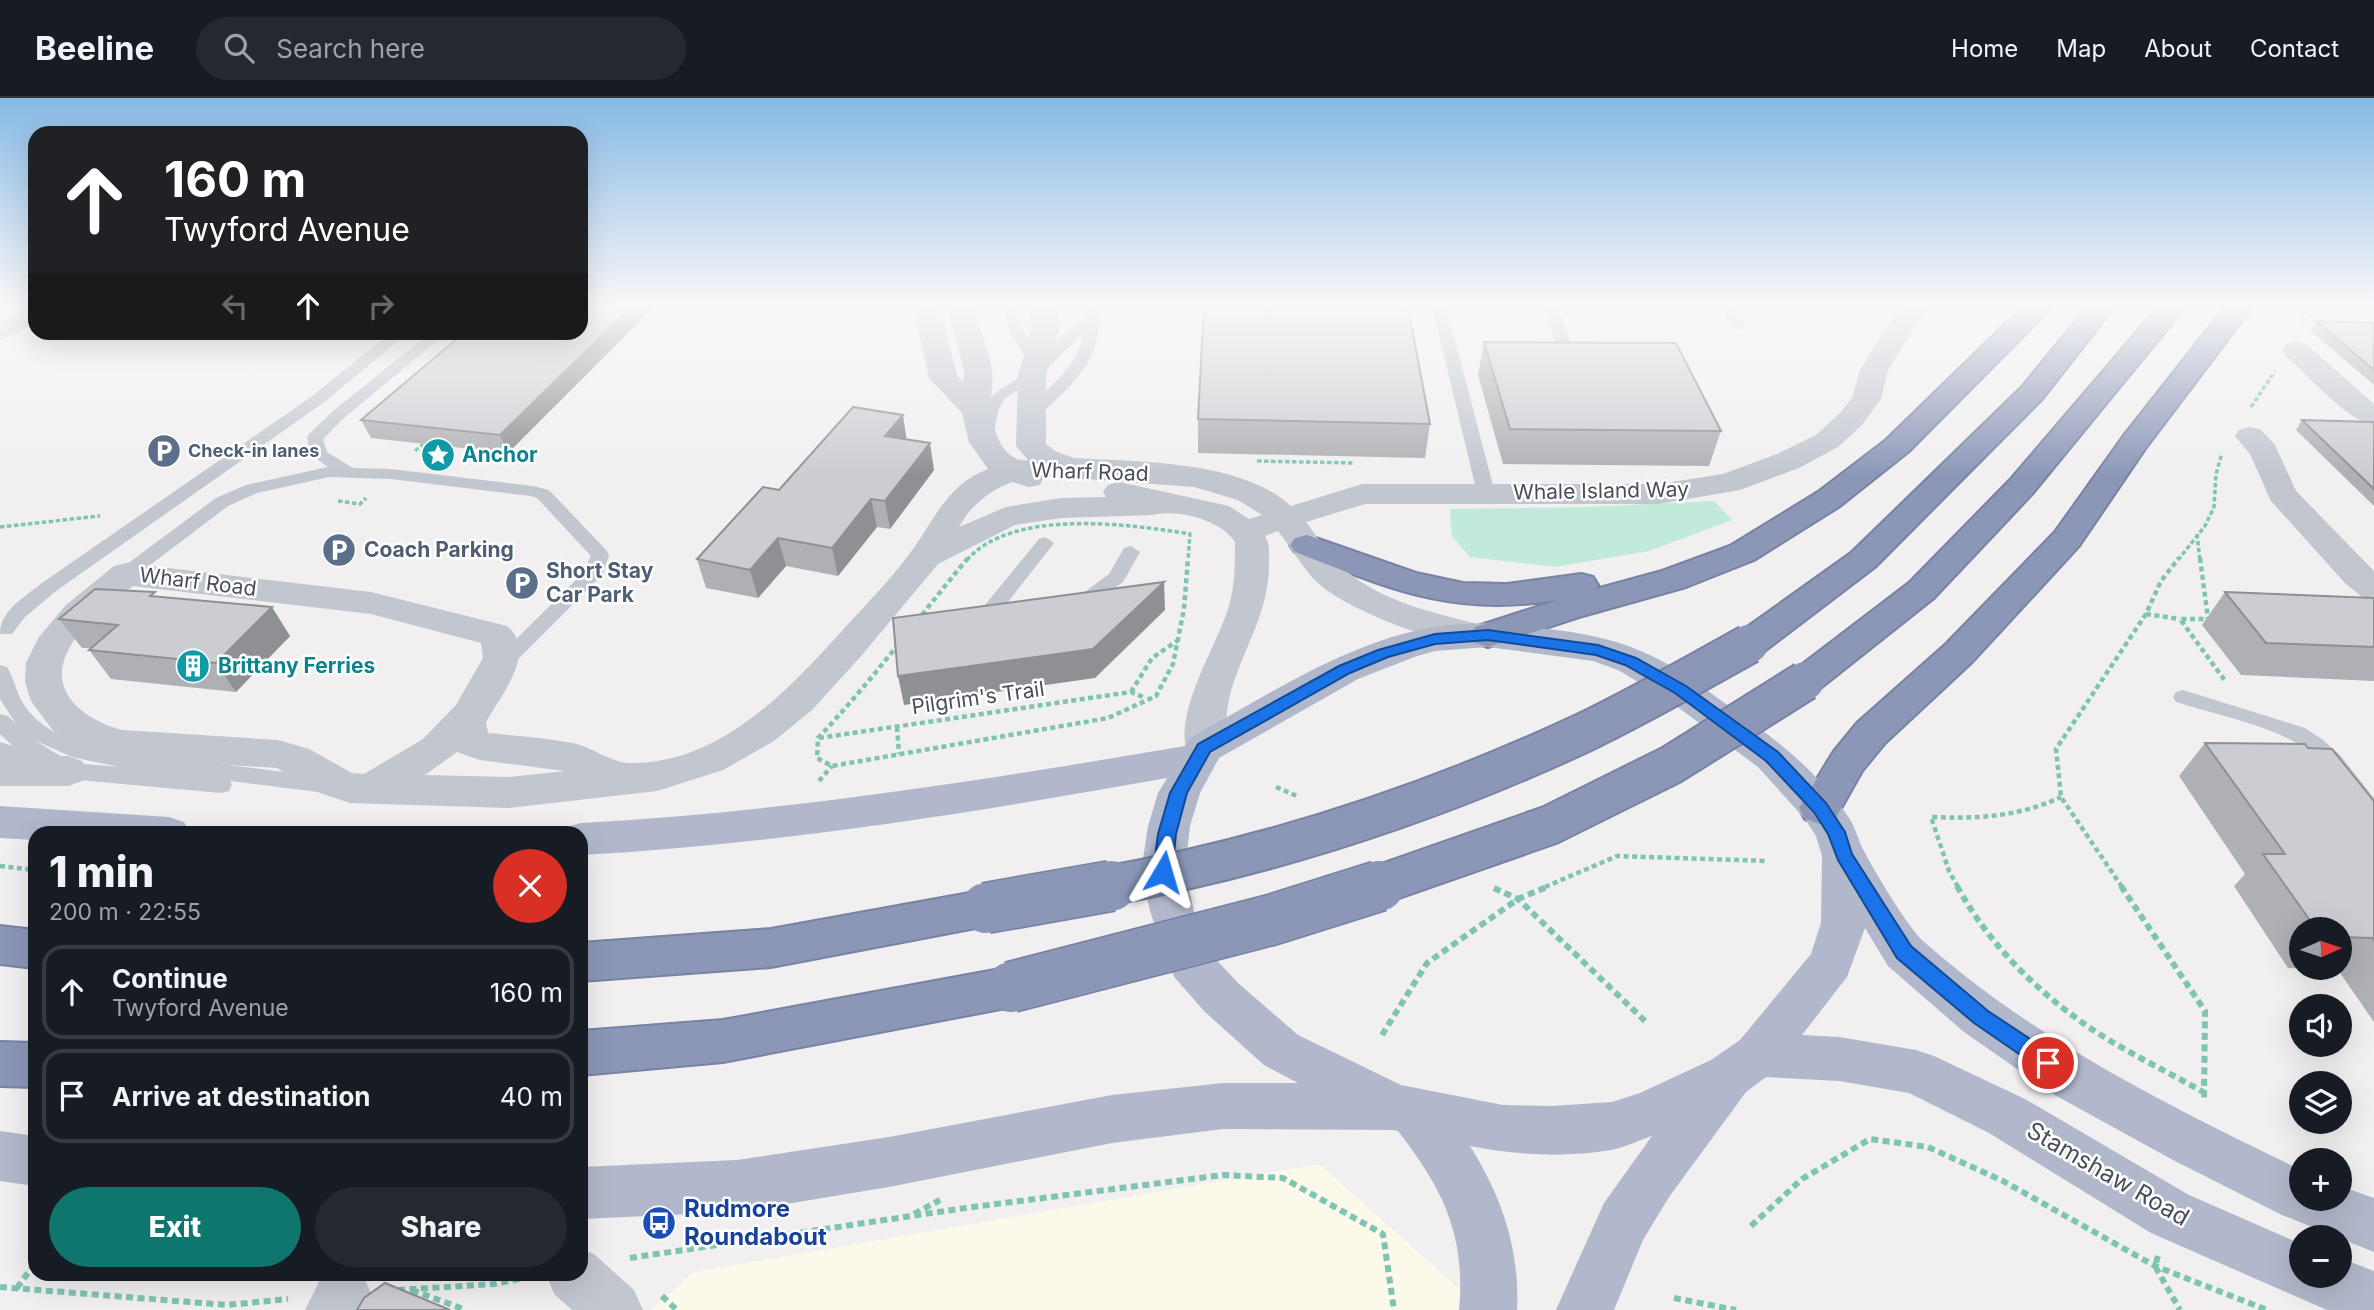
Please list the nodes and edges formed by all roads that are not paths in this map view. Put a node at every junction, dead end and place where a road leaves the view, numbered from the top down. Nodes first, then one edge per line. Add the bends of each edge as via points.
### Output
1 (362, 363) edge
2 (403, 363) edge
3 (939, 363) edge
4 (976, 363) edge
5 (1031, 363) edge
6 (1035, 363) edge
7 (1039, 363) edge
8 (1080, 363) edge
9 (1452, 363) edge
10 (1879, 363) edge
11 (1983, 363) edge
12 (2056, 363) edge
13 (2126, 363) edge
14 (2196, 363) edge
15 (2311, 363) edge
16 (1033, 368) junction
17 (976, 411) junction
18 (1030, 416) junction
19 (2374, 417) edge
20 (2250, 436) dead end
21 (984, 442) junction
22 (1073, 468) junction
23 (347, 471) junction
24 (1011, 471) junction
25 (1486, 493) junction
26 (1175, 504) junction
27 (1285, 517) junction
28 (1782, 528) junction
29 (1245, 531) junction
30 (1045, 542) dead end
31 (1307, 545) junction
32 (1132, 552) dead end
33 (925, 557) junction
34 (126, 574) junction
35 (2374, 589) edge
36 (1056, 612) edge
37 (1015, 614) edge
38 (987, 616) junction
39 (954, 624) edge
40 (1484, 635) junction
41 (0, 649) edge
42 (497, 668) junction
43 (0, 672) edge
44 (2183, 697) dead end
45 (468, 715) junction
46 (0, 721) edge
47 (0, 750) edge
48 (1201, 753) junction
49 (0, 771) edge
50 (68, 771) junction
51 (622, 778) junction
52 (360, 788) junction
53 (1820, 808) junction
54 (2374, 814) edge
55 (0, 822) edge
56 (61, 826) edge
57 (588, 839) edge
58 (1844, 856) junction
59 (0, 945) edge
60 (28, 948) edge
61 (588, 961) edge
62 (588, 1053) edge
63 (0, 1064) edge
64 (28, 1065) edge
65 (1743, 1066) junction
66 (1404, 1109) junction
67 (0, 1156) edge
68 (28, 1160) edge
69 (2289, 1191) edge
70 (588, 1192) edge
71 (2338, 1211) edge
72 (2374, 1225) edge
73 (2289, 1267) edge
74 (2342, 1288) edge
75 (2374, 1300) edge
76 (1488, 1310) edge
77 (1585, 1310) edge

1 - 41 lane via 317,400 49,587 5,629
2 - 23 lane via 315,438 318,455
3 - 17 street via 943,378
4 - 17 street
5 - 16 lane
6 - 16 street
7 - 16 lane
8 - 18 lane
9 - 25 lane
10 - 25 street, Whale Island Way via 1866,400 1827,441 1729,483 1659,494
11 - 28 highway via 1898,446
12 - 61 highway, bridge via 2032,393 1863,560 1749,644 1633,709 1508,766 1246,856 1114,885 771,948
13 - 62 highway, bridge via 2021,487 1922,590 1805,681 1671,765 1550,825 1271,920 1011,987 723,1041
14 - 53 highway via 2067,539 1959,653 1871,733
15 - 19 street
16 - 18 street
16 - 21 lane via 999,395 991,408
17 - 21 street
18 - 22 street via 1030,441 1035,451
20 - 35 street via 2264,452 2282,494
21 - 24 street via 992,457
22 - 24 street, Wharf Road
22 - 27 street, Wharf Road via 1218,483 1254,495
23 - 34 lane via 237,495
23 - 42 lane via 543,494 600,555 596,570
24 - 26 street via 1043,483 1106,489
24 - 33 street, Wharf Road via 985,482 954,507
25 - 27 street, Whale Island Way via 1362,494
26 - 29 street via 1217,513
26 - 33 street, Wharf Road via 1060,508 1022,514 986,526
27 - 29 street, Whale Island Way
27 - 31 street, Wharf Road
28 - 31 highway via 1623,576 1497,595 1432,588
28 - 40 highway via 1710,567
29 - 48 street via 1252,541 1252,582 1246,609 1210,696
30 - 38 lane
31 - 40 street, Wharf Road via 1327,572 1362,598 1402,614
32 - 36 lane via 1116,578 1082,604
33 - 51 street, Wharf Road via 888,618 774,723 745,743 684,769
34 - 42 street, Wharf Road via 371,603 467,627 501,640 502,658
34 - 52 street, Wharf Road via 73,620 49,651 42,671 43,688 54,708 96,738 136,746 282,754
37 - 38 lane
38 - 39 lane
40 - 48 main road via 1435,639 1383,653 1288,699
40 - 53 main road via 1598,650 1631,661 1680,690 1772,757
42 - 45 street
43 - 52 lane via 18,716 65,749 98,757
44 - 54 lane via 2297,733 2332,761
45 - 51 street, Wharf Road via 468,737 480,746 573,758
45 - 52 street via 437,749
46 - 50 lane via 48,762
47 - 50 lane
48 - 57 main road via 1029,789 907,807 738,828
48 - 66 main road via 1173,810 1163,872 1171,911 1191,964 1281,1050
49 - 50 street
50 - 52 lane via 256,788
51 - 52 street, Wharf Road via 522,792
53 - 58 main road via 1836,832
55 - 56 main road
58 - 65 main road via 1844,923 1831,964
58 - 69 main road via 1904,952 1981,1017 2071,1078
59 - 60 highway
63 - 64 highway
65 - 66 main road via 1652,1112 1612,1126 1503,1129
65 - 73 main road, Stamshaw Road via 1839,1059 1916,1072 2007,1116 2170,1214
65 - 77 main road via 1650,1179 1601,1268
66 - 70 main road via 1223,1106 1112,1119 737,1186
66 - 76 main road via 1443,1147 1475,1205 1489,1264
67 - 68 main road
71 - 72 main road
74 - 75 main road

